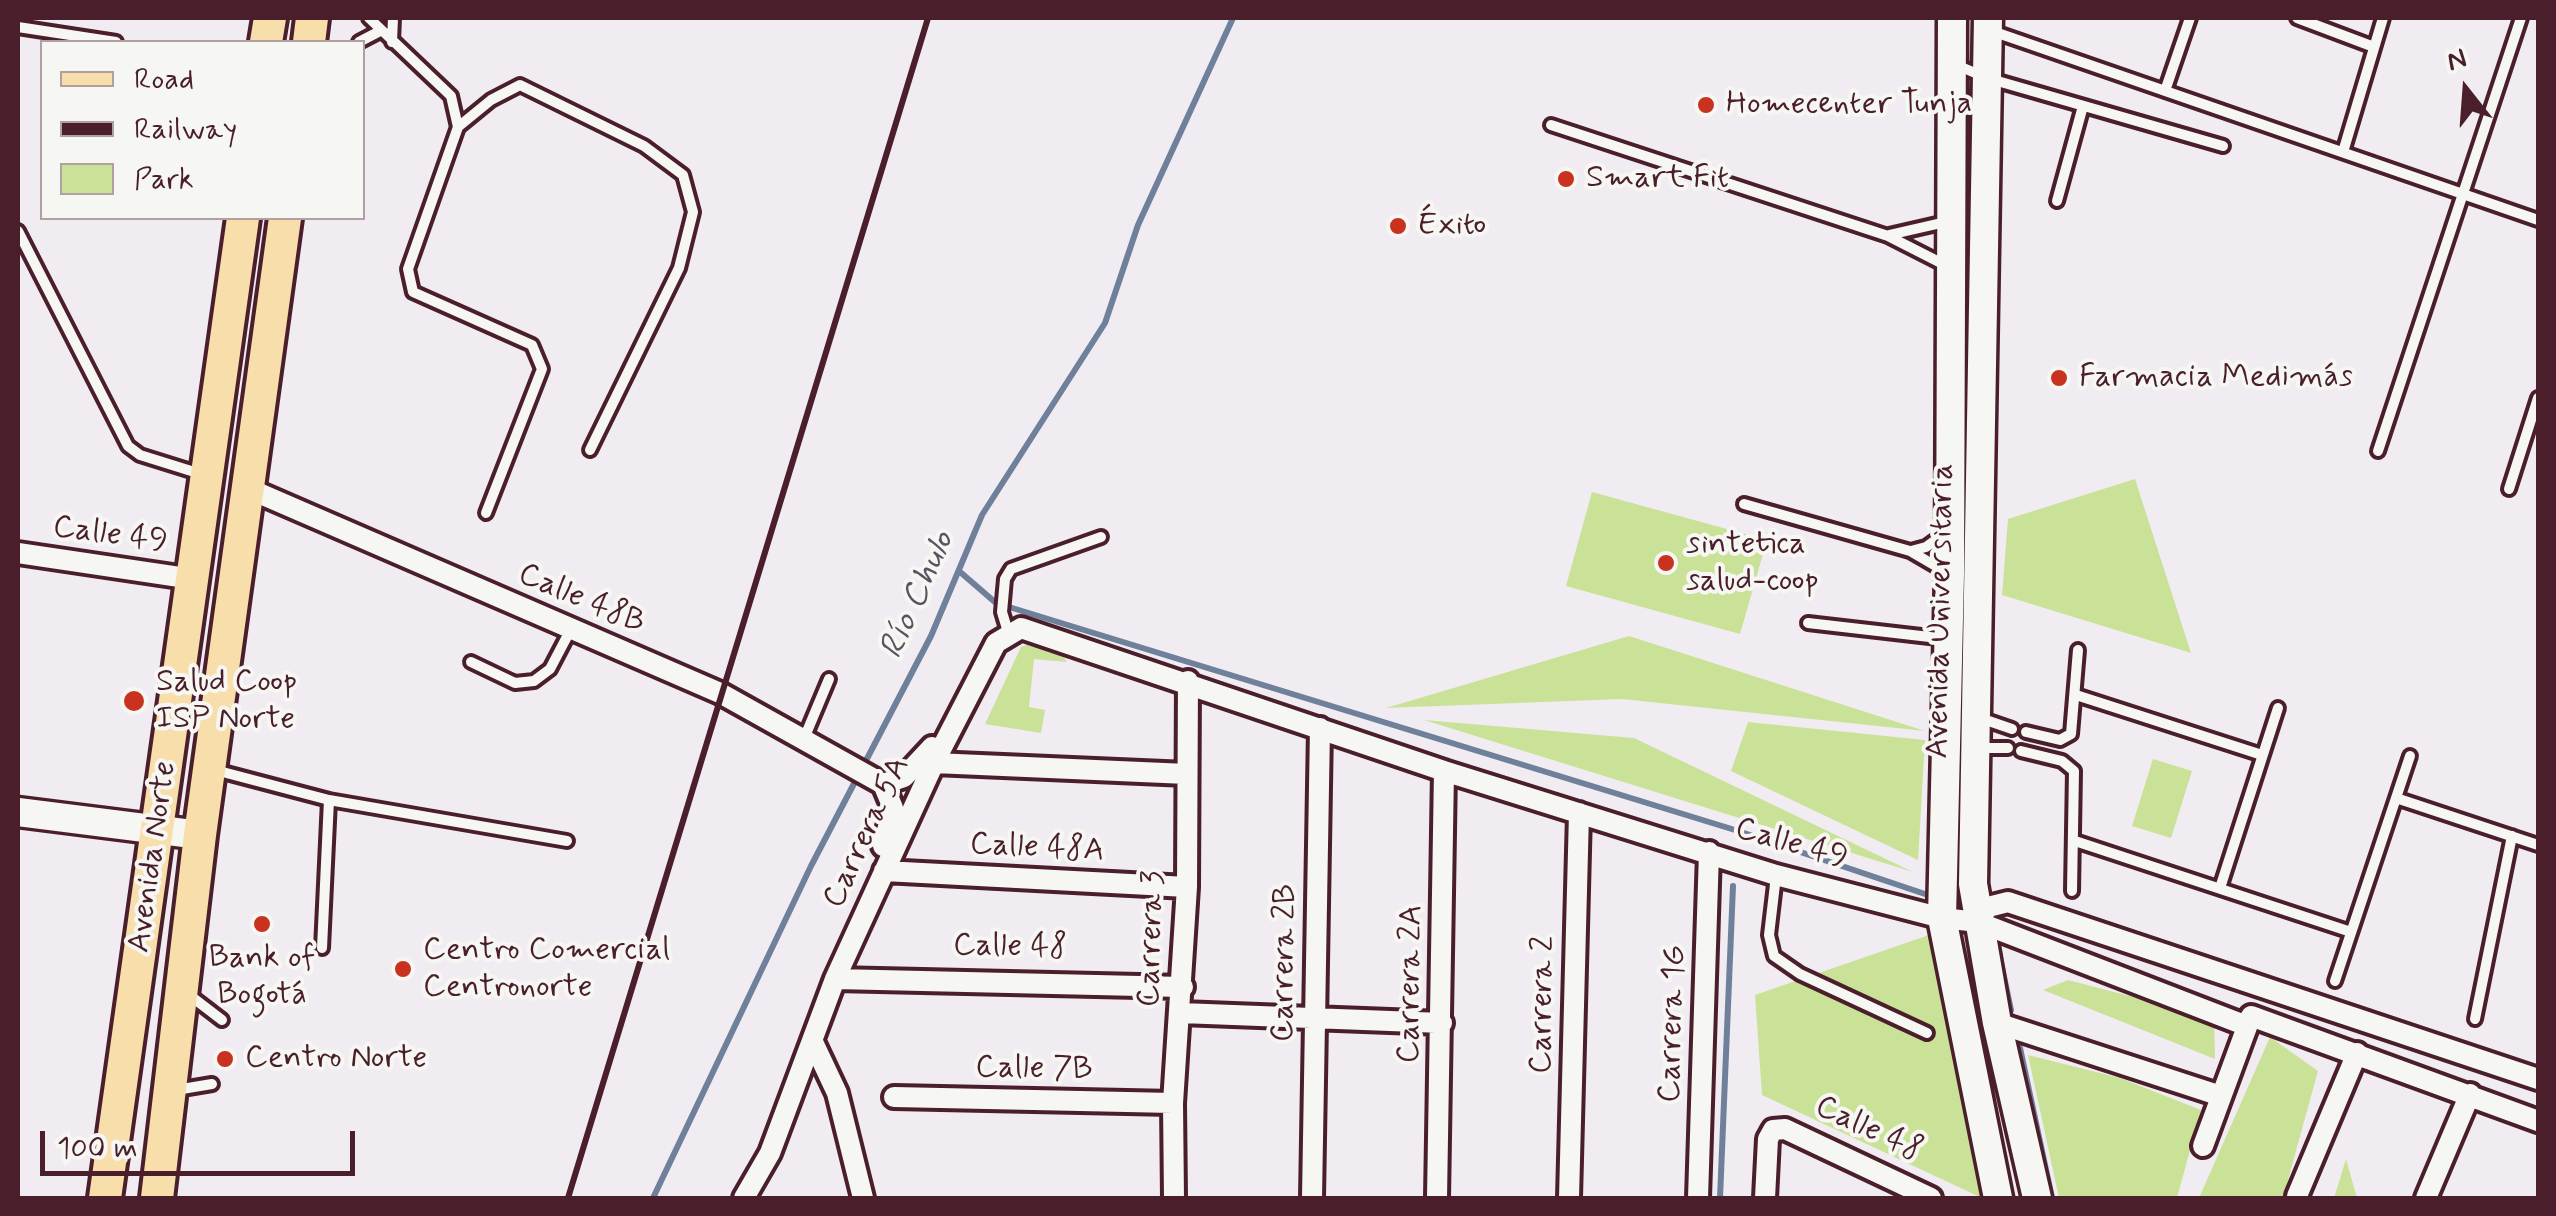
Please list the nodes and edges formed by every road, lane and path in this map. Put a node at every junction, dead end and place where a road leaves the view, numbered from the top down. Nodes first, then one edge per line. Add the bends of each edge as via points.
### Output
1 (370, 18) edge
2 (393, 18) edge
3 (1952, 18) edge
4 (2190, 18) edge
5 (2298, 18) edge
6 (2383, 18) edge
7 (2521, 18) edge
8 (1988, 23) edge
9 (18, 27) edge
10 (380, 30) junction
11 (103, 40) edge
12 (363, 40) edge
13 (392, 42) junction
14 (2374, 47) junction
15 (1953, 64) junction
16 (1986, 78) junction
17 (2166, 90) junction
18 (2083, 106) junction
19 (1551, 124) dead end
20 (458, 127) junction
21 (1629, 131) dead end
22 (2223, 146) dead end
23 (1623, 147) junction
24 (2343, 152) junction
25 (2463, 194) junction
26 (2057, 201) dead end
27 (243, 220) edge
28 (284, 220) edge
29 (1950, 220) junction
30 (2538, 220) edge
31 (18, 231) edge
32 (1888, 236) junction
33 (1951, 268) junction
34 (2538, 398) edge
35 (590, 450) dead end
36 (2378, 451) dead end
37 (209, 476) junction
38 (247, 488) junction
39 (2509, 489) dead end
40 (1744, 504) dead end
41 (486, 513) dead end
42 (1950, 526) junction
43 (1101, 537) dead end
44 (1910, 551) junction
45 (18, 553) edge
46 (1950, 574) junction
47 (193, 579) junction
48 (1808, 622) dead end
49 (571, 629) junction
50 (1006, 629) junction
51 (1948, 639) junction
52 (2078, 650) dead end
53 (470, 662) dead end
54 (830, 679) dead end
55 (1188, 681) junction
56 (2076, 696) junction
57 (2278, 708) dead end
58 (1976, 714) junction
59 (1320, 728) junction
60 (2012, 729) dead end
61 (2026, 732) dead end
62 (811, 746) junction
63 (1975, 748) junction
64 (2008, 748) dead end
65 (2020, 751) dead end
66 (2262, 756) junction
67 (2410, 756) dead end
68 (934, 763) junction
69 (209, 769) junction
70 (1444, 770) junction
71 (1188, 774) junction
72 (883, 784) junction
73 (2396, 798) junction
74 (330, 800) junction
75 (18, 812) edge
76 (1579, 813) junction
77 (158, 829) junction
78 (200, 835) junction
79 (2512, 836) junction
80 (567, 841) dead end
81 (2075, 841) junction
82 (2538, 845) edge
83 (1710, 852) junction
84 (884, 871) junction
85 (1776, 874) junction
86 (1187, 887) junction
87 (2220, 888) junction
88 (2072, 890) dead end
89 (1942, 918) junction
90 (1978, 922) junction
91 (857, 929) junction
92 (2352, 932) junction
93 (322, 948) dead end
94 (836, 979) junction
95 (2335, 980) dead end
96 (1184, 986) junction
97 (183, 991) junction
98 (1181, 1013) junction
99 (1314, 1018) junction
100 (2475, 1019) dead end
101 (222, 1020) dead end
102 (1997, 1022) junction
103 (1442, 1023) junction
104 (2246, 1026) junction
105 (1927, 1033) dead end
106 (813, 1042) junction
107 (2357, 1053) junction
108 (2538, 1079) edge
109 (212, 1084) dead end
110 (170, 1091) junction
111 (2470, 1094) junction
112 (2221, 1096) junction
113 (894, 1098) dead end
114 (1172, 1104) junction
115 (2538, 1121) edge
116 (2203, 1146) dead end
117 (1883, 1176) junction
118 (2296, 1196) dead end
119 (105, 1198) edge
120 (157, 1198) edge
121 (744, 1198) edge
122 (863, 1198) edge
123 (1174, 1198) edge
124 (1312, 1198) edge
125 (1437, 1198) edge
126 (1569, 1198) edge
127 (1698, 1198) edge
128 (1765, 1198) edge
129 (1883, 1198) edge
130 (1931, 1198) edge
131 (1998, 1198) edge
132 (2037, 1198) edge
133 (2426, 1198) edge

1 - 10 lane
2 - 13 lane
3 - 15 main road, Avenida Universitaria
4 - 17 lane
5 - 14 lane
6 - 14 lane
7 - 25 lane
8 - 16 main road, Avenida Universitaria
8 - 17 lane
9 - 11 lane
10 - 12 lane
10 - 13 lane
13 - 20 lane via 451,96
14 - 24 lane
15 - 16 lane
15 - 29 main road, Avenida Universitaria
16 - 18 lane
16 - 58 main road, Avenida Universitaria
17 - 24 lane
18 - 22 lane
18 - 26 lane
19 - 23 lane
20 - 35 lane via 520,85 644,146 683,176 693,212 679,268
20 - 41 lane via 408,270 412,292 532,345 542,369
21 - 23 lane
23 - 32 lane
24 - 25 lane
25 - 30 lane
25 - 36 lane
27 - 37 main road, Avenida Norte
28 - 38 main road, Avenida Norte
29 - 32 lane
29 - 33 main road, Avenida Universitaria
31 - 37 lane via 128,446
32 - 33 lane
33 - 42 main road, Avenida Universitaria
34 - 39 lane
37 - 47 main road, Avenida Norte
38 - 49 street, Calle 48B
38 - 69 main road, Avenida Norte
40 - 44 lane
42 - 44 lane via 1926,548
42 - 46 main road, Avenida Universitaria
43 - 50 lane via 1020,564 1005,580
44 - 46 lane
45 - 47 street, Calle 49
46 - 51 main road, Avenida Universitaria
47 - 77 main road, Avenida Norte
48 - 51 lane
49 - 53 lane via 550,669 534,681 515,683
49 - 62 street, Calle 48B via 720,693
50 - 55 street, Calle 49
50 - 68 street, Carrera 5A
50 - 72 street via 918,765
51 - 89 main road, Avenida Universitaria
52 - 56 lane
54 - 62 lane
55 - 59 street, Calle 49
55 - 71 street, Carrera 3
56 - 61 lane via 2068,737
56 - 66 lane
57 - 66 lane
58 - 60 lane
58 - 63 main road, Avenida Universitaria
59 - 70 street, Calle 49
59 - 99 street, Carrera 2B
62 - 72 street, Calle 48B
63 - 64 lane
63 - 90 main road, Avenida Universitaria
65 - 81 lane via 2062,761 2074,771
66 - 87 lane
67 - 73 lane
68 - 71 street
68 - 84 street, Carrera 5A
69 - 74 lane
69 - 78 main road, Avenida Norte
70 - 76 street, Calle 49
70 - 103 street, Carrera 2A
71 - 86 street, Carrera 3
72 - 91 street via 893,808 891,824
73 - 79 lane
73 - 92 lane
74 - 80 lane
74 - 93 lane
75 - 77 main road
76 - 83 street, Calle 49
76 - 126 street, Carrera 2
77 - 78 main road
77 - 119 main road, Avenida Norte
78 - 97 main road, Avenida Norte
79 - 82 lane
79 - 100 lane
81 - 87 lane
81 - 88 lane
83 - 85 street, Calle 49
83 - 127 street, Carrera 1G
84 - 86 street, Calle 48A
84 - 91 street, Carrera 5A
85 - 89 street, Calle 49
85 - 105 lane via 1769,935 1774,956
86 - 96 street, Carrera 3
87 - 92 lane
89 - 90 street, Calle 49
89 - 131 main road, Avenida Universitaria
90 - 102 main road, Avenida Universitaria
90 - 104 street
90 - 108 street, Calle 49 via 1988,907 2008,902
91 - 94 street, Carrera 5A
92 - 95 lane
94 - 96 street, Calle 48
94 - 106 street, Carrera 5A
96 - 98 street, Carrera 3
97 - 101 lane
97 - 110 main road, Avenida Norte
98 - 99 street
98 - 114 street, Carrera 3
99 - 103 street
99 - 124 street, Carrera 2B
102 - 112 street
102 - 132 main road, Avenida Universitaria
103 - 125 street, Carrera 2A
104 - 107 street via 2251,1016
104 - 112 street
106 - 121 street, Carrera 5A via 770,1153
106 - 122 street via 837,1093
107 - 111 street
107 - 118 street
109 - 110 lane
110 - 120 main road, Avenida Norte
111 - 115 street
111 - 133 street
112 - 116 street
113 - 114 street, Calle 7B
114 - 123 street, Carrera 3
117 - 128 street, Calle 48 via 1785,1129 1773,1130
117 - 129 street
117 - 130 street, Calle 48

